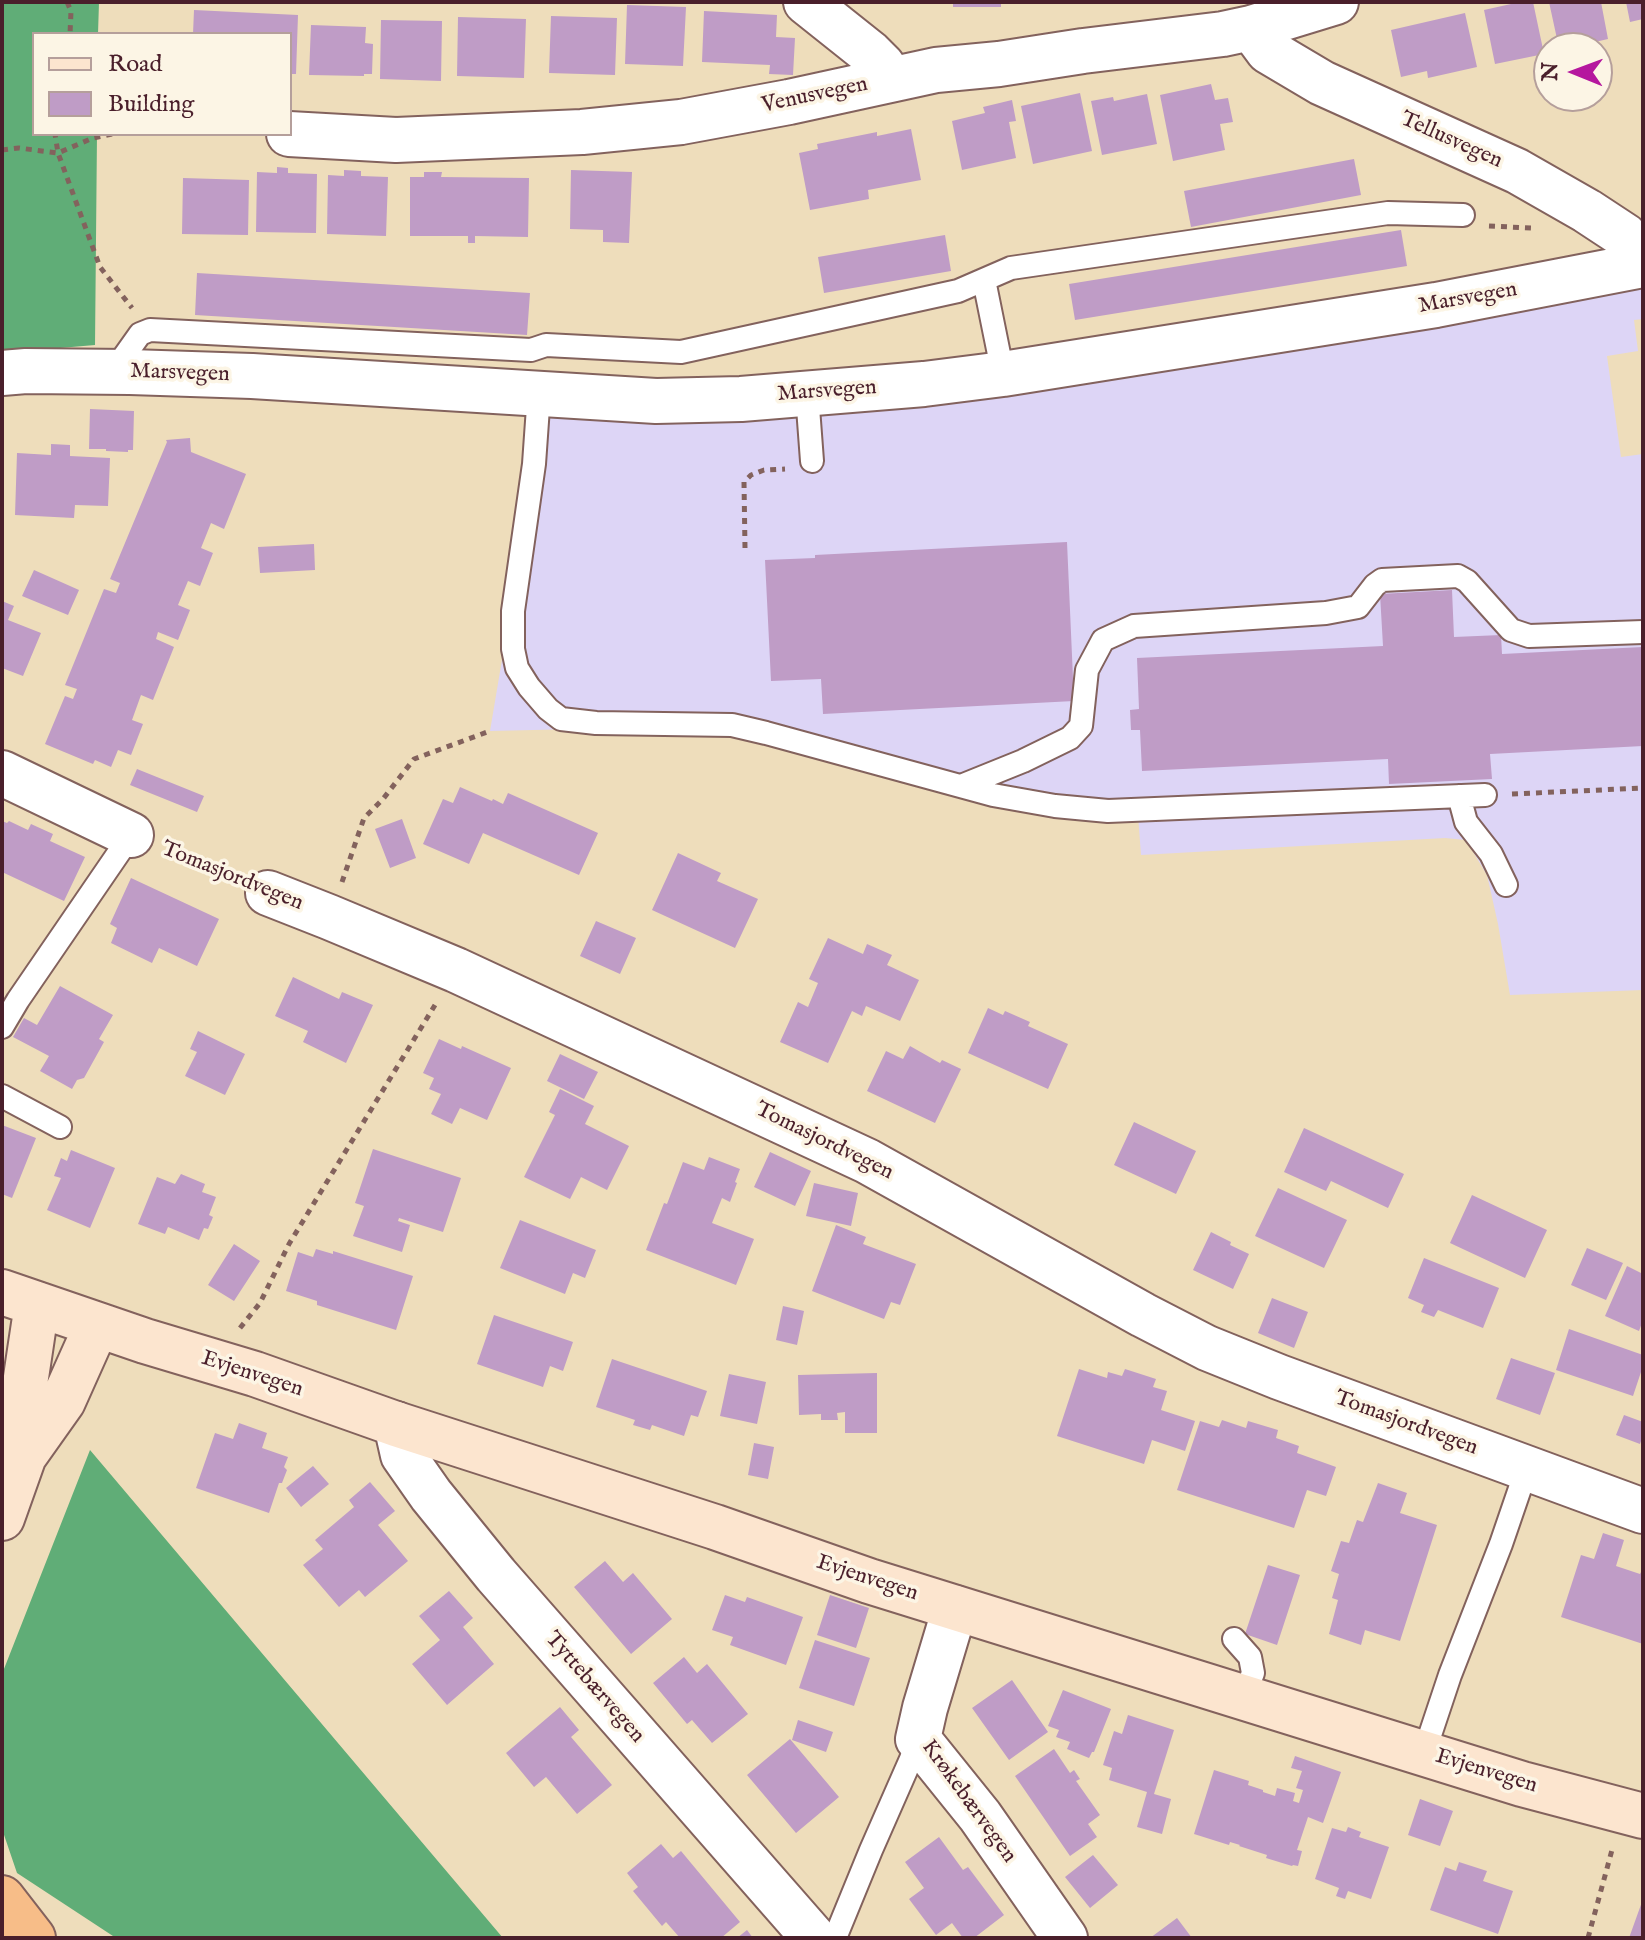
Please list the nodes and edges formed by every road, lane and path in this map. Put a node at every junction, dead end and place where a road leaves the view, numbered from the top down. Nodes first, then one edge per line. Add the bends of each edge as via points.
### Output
1 (67, 2) edge
2 (806, 2) edge
3 (1336, 2) edge
4 (1251, 28) junction
5 (70, 32) edge
6 (892, 79) junction
7 (292, 134) edge
8 (55, 136) edge
9 (102, 136) edge
10 (2, 150) edge
11 (58, 153) junction
12 (1463, 215) dead end
13 (1643, 267) edge
14 (984, 280) junction
15 (143, 331) junction
16 (113, 372) junction
17 (2, 373) edge
18 (1003, 374) junction
19 (539, 393) junction
20 (807, 394) junction
21 (812, 461) dead end
22 (788, 469) dead end
23 (745, 548) dead end
24 (1643, 632) edge
25 (490, 731) dead end
26 (2, 773) edge
27 (961, 786) junction
28 (1643, 788) edge
29 (1485, 795) joint
30 (1459, 796) junction
31 (131, 835) junction
32 (1506, 885) dead end
33 (268, 893) joint
34 (329, 917) junction
35 (456, 970) junction
36 (2, 1027) edge
37 (2, 1096) edge
38 (60, 1127) dead end
39 (20, 1298) edge
40 (97, 1325) junction
41 (212, 1362) junction
42 (396, 1424) junction
43 (24, 1456) junction
44 (1527, 1468) junction
45 (1643, 1511) edge
46 (2, 1518) edge
47 (955, 1608) junction
48 (1234, 1639) dead end
49 (1244, 1696) junction
50 (918, 1739) junction
51 (1424, 1753) junction
52 (1634, 1813) edge
53 (2, 1898) edge
54 (2, 1930) edge
55 (17, 1938) edge
56 (33, 1938) edge
57 (814, 1938) edge
58 (835, 1938) edge
59 (1065, 1938) edge
60 (1588, 1938) edge

1 - 5 path
2 - 6 street via 870,53
3 - 4 street, Venusvegen
4 - 6 street, Venusvegen
4 - 13 street, Tellusvegen via 1268,51 1322,83 1517,171 1587,211 1633,244
6 - 7 street, Venusvegen via 631,128 396,140
8 - 11 path
9 - 11 path
10 - 11 path
11 - 15 path via 100,267
12 - 14 lane via 1388,213 1011,268
13 - 18 street, Marsvegen
14 - 15 lane via 958,291 681,352
14 - 18 lane
15 - 16 lane
16 - 17 street, Marsvegen
16 - 19 street, Marsvegen
18 - 20 street, Marsvegen
19 - 20 street, Marsvegen via 656,401
19 - 27 lane via 512,635 517,668 548,709 567,721 732,725
20 - 21 lane
22 - 23 path via 764,470 744,482
24 - 27 lane via 1529,636 1511,630 1458,576 1382,580 1358,607 1326,613 1134,626 1103,640 1087,670 1081,726 1070,738
25 - 34 path via 414,759 364,818
26 - 31 street
27 - 30 lane via 1014,800 1108,811
28 - 29 path
29 - 30 lane
30 - 32 lane via 1466,822
31 - 33 path, Tomasjordvegen
31 - 36 lane
33 - 34 street, Tomasjordvegen
34 - 35 street, Tomasjordvegen
35 - 41 path via 289,1244 260,1303
35 - 44 street, Tomasjordvegen via 867,1161 1207,1348
37 - 38 lane
39 - 40 street, Evjenvegen
39 - 43 street, Evjenvegen
40 - 41 street, Evjenvegen
40 - 43 street, Evjenvegen via 63,1401
41 - 42 street, Evjenvegen
42 - 47 street, Evjenvegen
42 - 57 street, Tyttebærvegen via 403,1455 440,1506
43 - 46 street, Evjenvegen
44 - 45 street, Tomasjordvegen
44 - 51 lane
47 - 49 street, Evjenvegen
47 - 50 street, Krøkebærvegen
48 - 49 lane via 1250,1657 1253,1673
49 - 51 street, Evjenvegen
50 - 58 lane
50 - 59 street, Krøkebærvegen via 980,1816
51 - 52 street, Evjenvegen
52 - 60 path via 1598,1896
53 - 56 highway
54 - 55 highway

